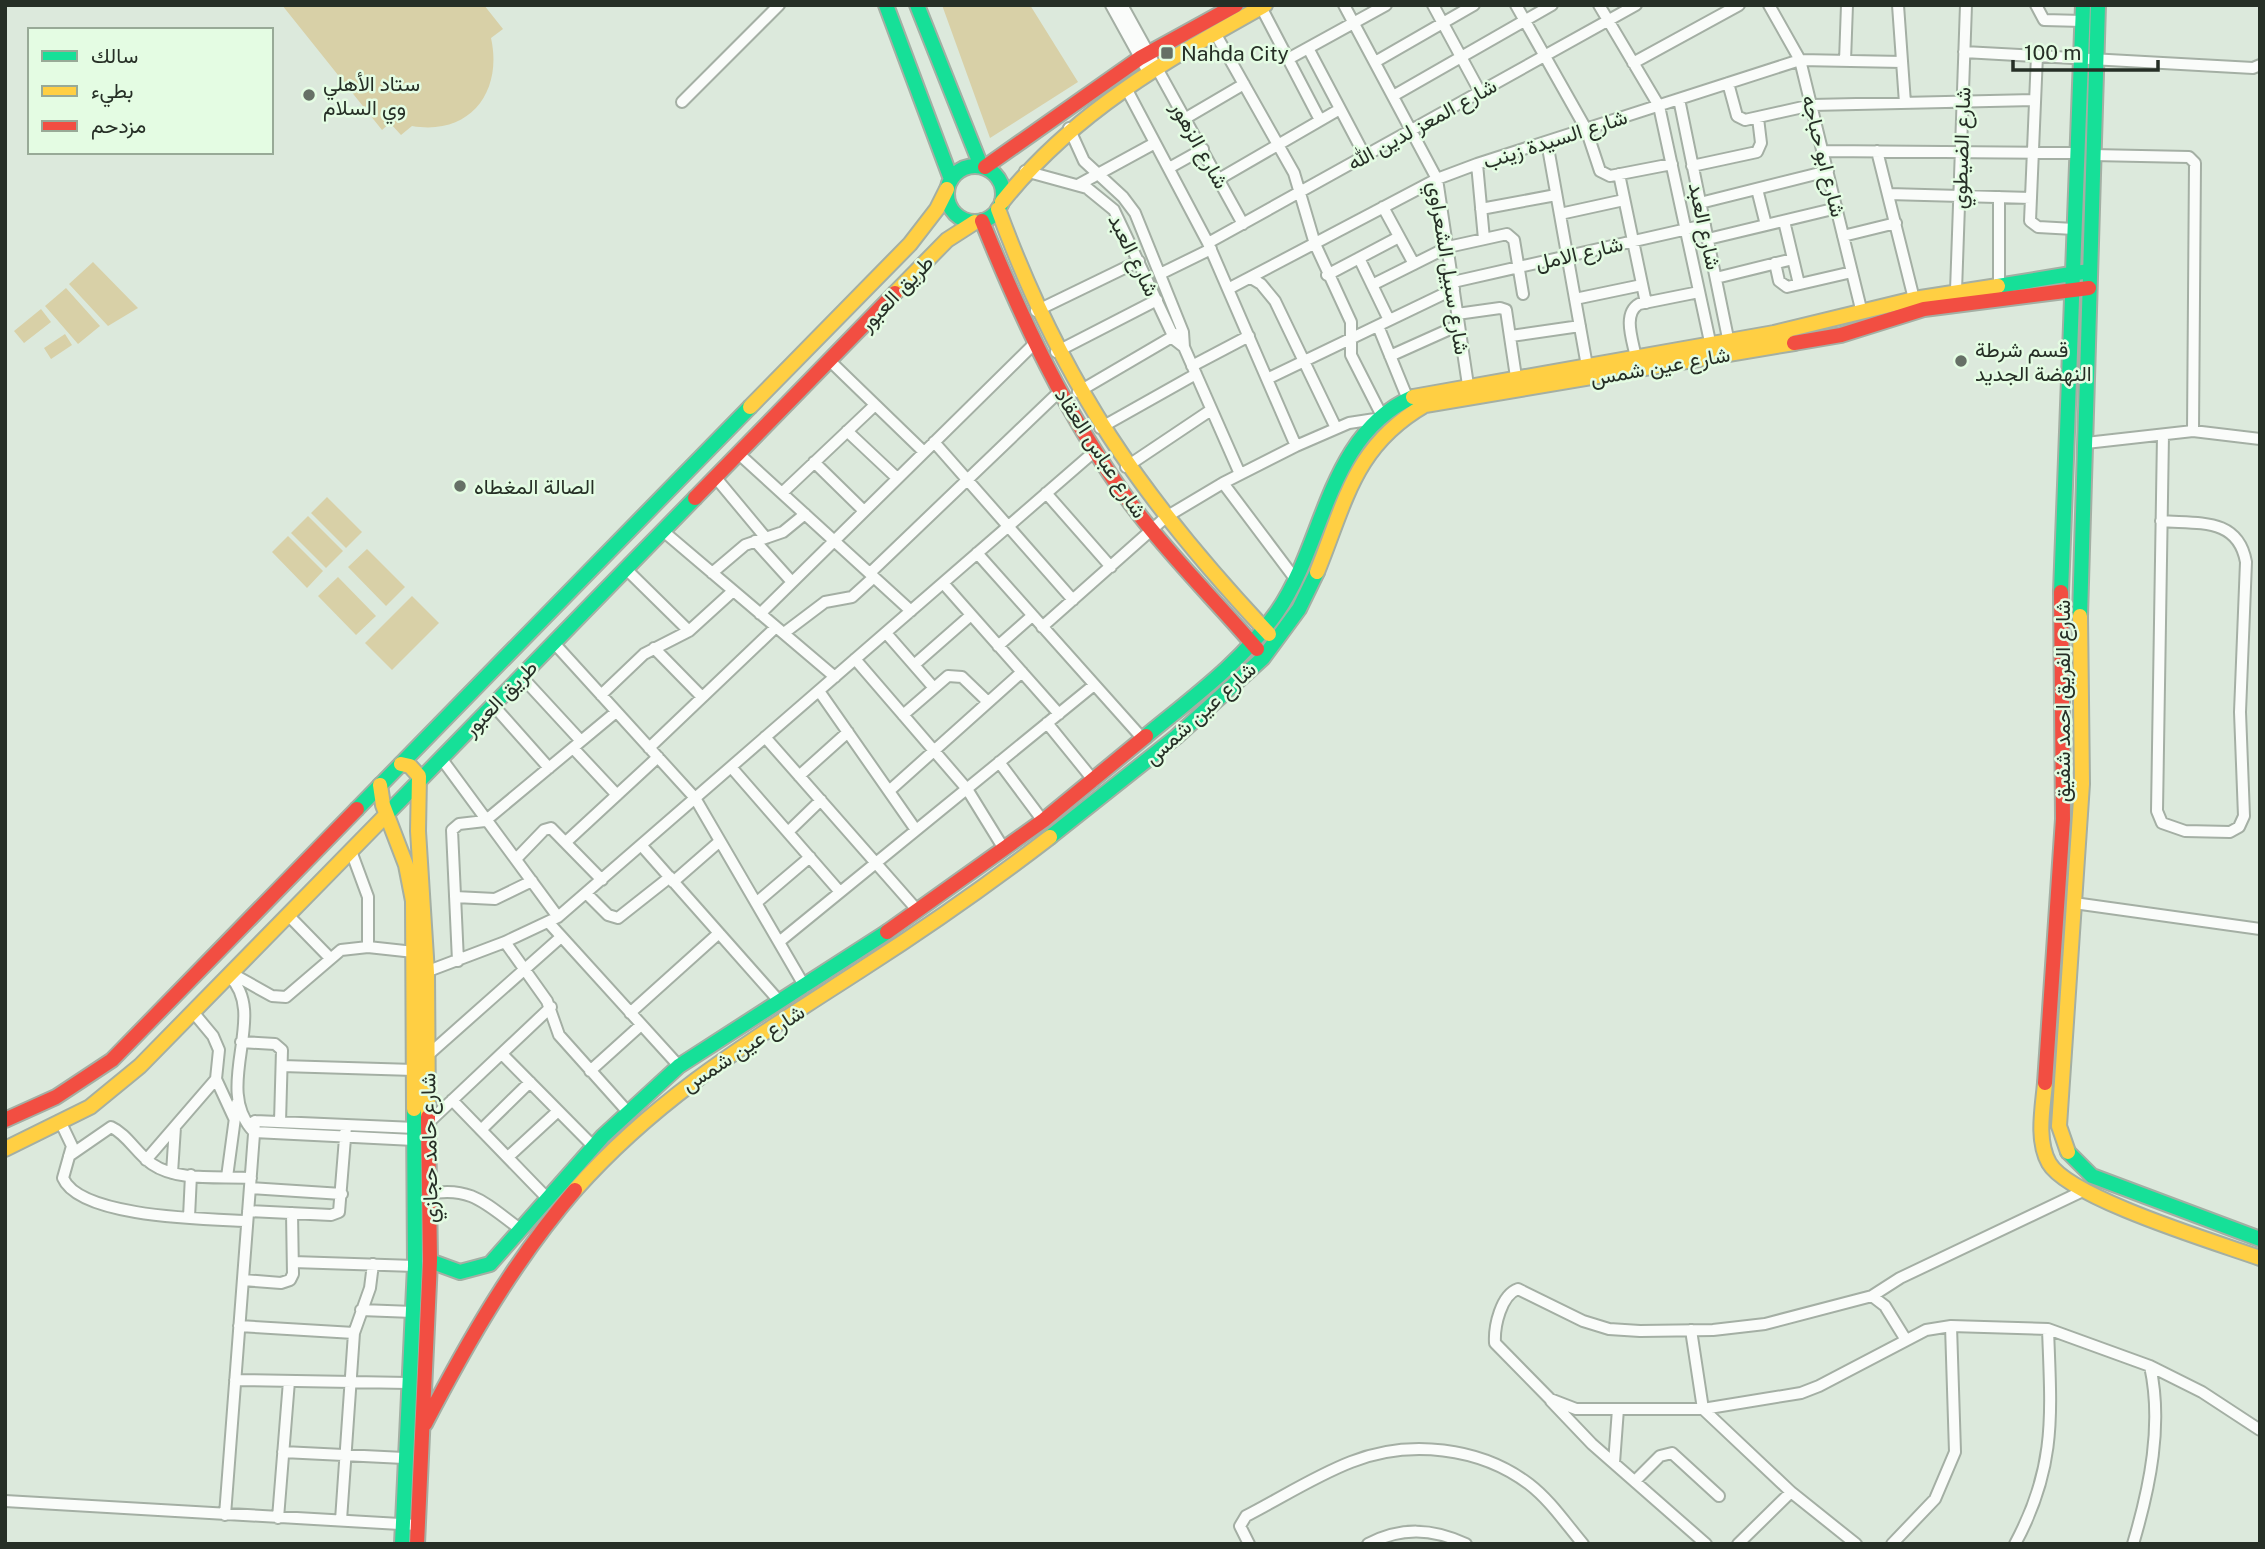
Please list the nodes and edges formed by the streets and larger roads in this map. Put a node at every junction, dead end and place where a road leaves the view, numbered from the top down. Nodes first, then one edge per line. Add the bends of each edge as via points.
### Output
1 (779, 5) edge
2 (886, 5) edge
3 (917, 5) edge
4 (1111, 5) edge
5 (1122, 5) edge
6 (1236, 5) edge
7 (1344, 5) edge
8 (1386, 5) edge
9 (1433, 5) edge
10 (1474, 5) edge
11 (1516, 5) edge
12 (1552, 5) edge
13 (1599, 5) edge
14 (1636, 5) edge
15 (1739, 5) edge
16 (1770, 5) edge
17 (1847, 5) edge
18 (1898, 5) edge
19 (1966, 5) edge
20 (2036, 5) edge
21 (2083, 5) edge
22 (2098, 5) edge
23 (1263, 6) edge
24 (1525, 21) junction
25 (1608, 21) junction
26 (2083, 21) junction
27 (1353, 23) junction
28 (1443, 23) junction
29 (1215, 33) junction
30 (1308, 48) junction
31 (1964, 52) junction
32 (2037, 55) junction
33 (1144, 56) junction
34 (1545, 56) junction
35 (1461, 57) junction
36 (2089, 58) junction
37 (1288, 59) junction
38 (1800, 60) junction
39 (1845, 61) junction
40 (1375, 62) junction
41 (1902, 62) junction
42 (1633, 63) junction
43 (2257, 67) edge
44 (1152, 70) junction
45 (1728, 83) junction
46 (1244, 84) junction
47 (1126, 88) junction
48 (1480, 92) junction
49 (1393, 96) junction
50 (1679, 99) junction
51 (2035, 100) junction
52 (1962, 102) junction
53 (682, 103) dead end
54 (1905, 103) junction
55 (1659, 106) junction
56 (1812, 106) junction
57 (1340, 108) junction
58 (1186, 118) junction
59 (1758, 118) junction
60 (1320, 120) junction
61 (1069, 128) junction
62 (1586, 129) junction
63 (1412, 130) junction
64 (1547, 142) junction
65 (1155, 143) junction
66 (1279, 144) junction
67 (1203, 149) junction
68 (1823, 150) junction
69 (1877, 151) junction
70 (1961, 152) junction
71 (2033, 153) junction
72 (2086, 154) junction
73 (1365, 156) junction
74 (1672, 163) junction
75 (1477, 164) junction
76 (1692, 166) junction
77 (983, 167) junction
78 (1169, 168) junction
79 (1025, 171) junction
80 (1828, 171) junction
81 (1619, 174) junction
82 (1096, 175) junction
83 (1219, 179) junction
84 (1437, 179) junction
85 (949, 184) junction
86 (1078, 185) junction
87 (1757, 189) junction
88 (1301, 192) junction
89 (1889, 194) junction
90 (1556, 195) junction
91 (1959, 196) junction
92 (1998, 197) junction
93 (2031, 198) junction
94 (1624, 200) junction
95 (1700, 203) junction
96 (1000, 205) junction
97 (1383, 208) junction
98 (1837, 208) junction
99 (1481, 209) junction
100 (1560, 214) junction
101 (978, 221) junction
102 (1784, 221) junction
103 (1896, 223) junction
104 (1242, 224) junction
105 (1705, 225) junction
106 (1766, 225) junction
107 (1686, 229) junction
108 (2074, 229) junction
109 (1843, 236) junction
110 (1399, 237) junction
111 (1485, 239) junction
112 (1707, 239) junction
113 (1633, 241) junction
114 (1315, 244) junction
115 (1210, 246) junction
116 (1448, 247) junction
117 (1567, 256) junction
118 (1359, 258) junction
119 (1793, 259) junction
120 (1139, 261) junction
121 (1775, 263) junction
122 (1415, 264) junction
123 (1519, 267) junction
124 (2090, 271) junction
125 (1852, 272) junction
126 (2073, 273) junction
127 (1160, 274) junction
128 (1327, 275) junction
129 (1251, 278) junction
130 (1716, 278) junction
131 (1799, 284) junction
132 (1999, 284) junction
133 (1372, 285) junction
134 (1642, 285) junction
135 (1453, 286) junction
136 (2089, 288) junction
137 (1228, 289) junction
138 (2073, 290) junction
139 (1956, 291) junction
140 (1699, 292) junction
141 (1523, 294) dead end
142 (1575, 299) junction
143 (1914, 299) junction
144 (1157, 300) junction
145 (1646, 303) junction
146 (1036, 311) junction
147 (1863, 313) junction
148 (1389, 320) junction
149 (1458, 320) junction
150 (1378, 326) junction
151 (1580, 326) junction
152 (1178, 334) junction
153 (1249, 336) junction
154 (1511, 336) junction
155 (1349, 342) junction
156 (1035, 343) junction
157 (1730, 347) junction
158 (1712, 351) junction
159 (1056, 352) junction
160 (1390, 356) junction
161 (1636, 358) junction
162 (830, 361) junction
163 (1304, 361) junction
164 (1587, 366) junction
165 (1194, 370) junction
166 (1516, 377) junction
167 (1267, 379) junction
168 (1468, 385) junction
169 (1060, 391) junction
170 (1078, 392) junction
171 (1407, 397) junction
172 (875, 405) junction
173 (1211, 410) junction
174 (1378, 416) junction
175 (1100, 428) junction
176 (1336, 428) junction
177 (848, 431) junction
178 (2193, 431) junction
179 (2163, 435) junction
180 (2258, 440) edge
181 (934, 442) junction
182 (2086, 443) junction
183 (1296, 446) junction
184 (1095, 451) junction
185 (924, 452) junction
186 (739, 454) junction
187 (814, 463) junction
188 (1126, 467) junction
189 (1240, 474) junction
190 (716, 478) junction
191 (897, 478) junction
192 (967, 480) junction
193 (1223, 483) junction
194 (1046, 493) junction
195 (782, 494) junction
196 (864, 511) junction
197 (805, 514) junction
198 (1166, 517) junction
199 (2161, 521) junction
200 (1008, 527) junction
201 (1152, 530) junction
202 (663, 531) junction
203 (760, 540) junction
204 (834, 541) junction
205 (977, 553) junction
206 (1111, 567) junction
207 (626, 569) junction
208 (712, 573) junction
209 (872, 575) junction
210 (1296, 580) junction
211 (792, 582) junction
212 (943, 583) junction
213 (733, 591) junction
214 (1073, 600) junction
215 (911, 611) junction
216 (761, 614) junction
217 (971, 615) junction
218 (1032, 616) junction
219 (1042, 627) junction
220 (1264, 629) junction
221 (780, 630) junction
222 (690, 631) junction
223 (886, 633) junction
224 (554, 643) junction
225 (1252, 643) junction
226 (1277, 643) junction
227 (998, 646) junction
228 (654, 648) junction
229 (1263, 657) junction
230 (855, 659) junction
231 (914, 665) junction
232 (1022, 672) junction
233 (521, 677) junction
234 (835, 677) junction
235 (1094, 685) junction
236 (934, 688) junction
237 (819, 691) junction
238 (601, 695) junction
239 (702, 697) junction
240 (988, 702) junction
241 (493, 705) junction
242 (616, 712) junction
243 (1059, 714) junction
244 (903, 715) junction
245 (1047, 723) junction
246 (848, 732) junction
247 (765, 737) junction
248 (1143, 739) junction
249 (577, 745) junction
250 (649, 748) junction
251 (934, 751) junction
252 (658, 757) junction
253 (441, 758) junction
254 (999, 762) junction
255 (401, 764) junction
256 (731, 767) junction
257 (549, 768) junction
258 (799, 776) junction
259 (419, 781) junction
260 (1094, 781) junction
261 (380, 785) junction
262 (967, 789) junction
263 (889, 791) junction
264 (617, 795) junction
265 (695, 798) junction
266 (821, 800) junction
267 (386, 815) junction
268 (485, 821) junction
269 (1043, 821) junction
270 (916, 830) junction
271 (788, 832) junction
272 (720, 841) junction
273 (566, 842) junction
274 (641, 845) junction
275 (1004, 849) junction
276 (351, 851) junction
277 (810, 857) junction
278 (517, 858) junction
279 (2060, 858) junction
280 (2077, 861) junction
281 (876, 863) junction
282 (602, 880) junction
283 (671, 880) junction
284 (532, 881) junction
285 (840, 892) junction
286 (586, 893) junction
287 (455, 897) junction
288 (2074, 902) junction
289 (756, 903) junction
290 (918, 911) junction
291 (288, 915) junction
292 (554, 921) junction
293 (2260, 929) edge
294 (719, 933) junction
295 (561, 937) junction
296 (505, 942) junction
297 (779, 942) junction
298 (368, 947) junction
299 (414, 952) junction
300 (330, 957) junction
301 (458, 961) junction
302 (525, 969) junction
303 (421, 973) junction
304 (230, 974) junction
305 (805, 987) junction
306 (780, 1002) junction
307 (551, 1007) junction
308 (193, 1012) junction
309 (630, 1013) junction
310 (641, 1025) junction
311 (2049, 1030) junction
312 (2064, 1031) junction
313 (241, 1042) junction
314 (502, 1054) junction
315 (428, 1055) junction
316 (282, 1066) junction
317 (679, 1066) junction
318 (414, 1070) junction
319 (590, 1071) junction
320 (216, 1079) junction
321 (530, 1082) junction
322 (452, 1100) junction
323 (237, 1103) junction
324 (558, 1111) junction
325 (627, 1111) junction
326 (5, 1119) edge
327 (235, 1119) junction
328 (280, 1122) junction
329 (61, 1123) junction
330 (175, 1126) junction
331 (252, 1126) junction
332 (481, 1130) junction
333 (346, 1131) junction
334 (419, 1131) junction
335 (593, 1145) junction
336 (5, 1149) edge
337 (69, 1156) junction
338 (508, 1157) junction
339 (146, 1160) junction
340 (172, 1173) junction
341 (191, 1175) junction
342 (222, 1177) junction
343 (250, 1183) junction
344 (2085, 1190) junction
345 (428, 1194) junction
346 (342, 1195) junction
347 (547, 1198) junction
348 (292, 1213) junction
349 (248, 1216) junction
350 (189, 1217) junction
351 (520, 1229) junction
352 (2260, 1239) edge
353 (2260, 1258) edge
354 (430, 1261) junction
355 (293, 1262) junction
356 (373, 1264) junction
357 (415, 1266) junction
358 (243, 1280) junction
359 (1872, 1296) junction
360 (362, 1310) junction
361 (413, 1312) junction
362 (239, 1325) junction
363 (1951, 1326) junction
364 (2048, 1329) junction
365 (1691, 1330) junction
366 (354, 1333) junction
367 (1906, 1340) junction
368 (2150, 1366) junction
369 (235, 1380) junction
370 (289, 1381) junction
371 (350, 1382) junction
372 (408, 1383) junction
373 (1550, 1399) junction
374 (1618, 1409) junction
375 (1703, 1409) junction
376 (425, 1424) junction
377 (2260, 1430) edge
378 (283, 1452) junction
379 (345, 1455) junction
380 (404, 1458) junction
381 (1614, 1463) junction
382 (1635, 1481) junction
383 (1791, 1492) junction
384 (1719, 1496) dead end
385 (5, 1501) edge
386 (225, 1514) junction
387 (278, 1518) junction
388 (341, 1520) junction
389 (410, 1525) junction
390 (402, 1544) edge
391 (417, 1544) edge
392 (1250, 1544) edge
393 (1368, 1544) edge
394 (1466, 1544) edge
395 (1583, 1544) edge
396 (1706, 1544) edge
397 (1738, 1544) edge
398 (1856, 1544) edge
399 (1892, 1544) edge
400 (2015, 1544) edge
401 (2133, 1544) edge

1 - 53 street
2 - 85 street
3 - 77 street
4 - 33 street
5 - 33 street
6 - 33 street
7 - 27 street, شارع سبيل الشعراوي
8 - 27 street
9 - 28 street
10 - 28 street
11 - 24 street
12 - 24 street
13 - 25 street, شارع العبد
14 - 25 street, شارع المعز لدين الله
15 - 42 street
16 - 38 street, شارع ابو حباجه
17 - 39 street
18 - 41 street
19 - 31 street, شارع الضيطوي
20 - 26 street via 2044,20
21 - 26 street, شارع الفريق احمد شفيق
22 - 36 street, شارع الفريق احمد شفيق
23 - 29 street
23 - 37 street
24 - 34 street
24 - 35 street
25 - 34 street, شارع المعز لدين الله
25 - 42 street, شارع العبد
26 - 36 street, شارع الفريق احمد شفيق
27 - 30 street
27 - 40 street, شارع سبيل الشعراوي
28 - 35 street
28 - 40 street
29 - 44 street
29 - 46 street
30 - 37 street
30 - 57 street
31 - 32 street
31 - 52 street, شارع الضيطوي
32 - 36 street
32 - 51 street
33 - 44 street, شارع الزهور
33 - 77 street
34 - 48 street, شارع المعز لدين الله
34 - 62 street
35 - 48 street
35 - 49 street
36 - 43 street
36 - 72 street, شارع الفريق احمد شفيق
37 - 60 street
38 - 39 street, شارع السيدة زينب
38 - 45 street, شارع السيدة زينب
38 - 56 street, شارع ابو حباجه
39 - 41 street, شارع السيدة زينب
40 - 49 street, شارع سبيل الشعراوي
41 - 54 street
42 - 55 street, شارع العبد
44 - 47 street
44 - 58 street, شارع الزهور
45 - 50 street, شارع السيدة زينب
45 - 59 street via 1739,118
46 - 58 street
46 - 66 street
47 - 61 street
47 - 65 street
48 - 63 street, شارع المعز لدين الله
49 - 63 street, شارع سبيل الشعراوي
50 - 55 street, شارع السيدة زينب
50 - 76 street, شارع العبد
51 - 52 street
51 - 71 street
52 - 54 street
52 - 70 street, شارع الضيطوي
54 - 56 street
55 - 62 street, شارع السيدة زينب
55 - 74 street, شارع العبد
56 - 59 street
56 - 68 street, شارع ابو حباجه
57 - 60 street
57 - 73 street
58 - 67 street, شارع الزهور
59 - 76 street via 1761,143 1757,152
60 - 66 street
61 - 79 street
61 - 82 street, شارع العبد
62 - 64 street, شارع السيدة زينب
62 - 81 street via 1600,172
63 - 73 street, شارع المعز لدين الله
63 - 84 street, شارع سبيل الشعراوي
64 - 75 street, شارع السيدة زينب
64 - 90 street
65 - 78 street
65 - 82 street
66 - 83 street
66 - 88 street
67 - 78 street
67 - 83 street, شارع الزهور
68 - 69 street
68 - 80 street, شارع ابو حباجه
69 - 70 street
69 - 89 street
70 - 71 street
70 - 91 street, شارع الضيطوي
71 - 72 street
71 - 93 street
72 - 108 street, شارع الفريق احمد شفيق
72 - 124 street, شارع الفريق احمد شفيق
72 - 178 street via 2189,157 2195,163
73 - 88 street, شارع المعز لدين الله
74 - 81 street
74 - 107 street, شارع العبد
75 - 84 street, شارع السيدة زينب
75 - 99 street
76 - 95 street, شارع العبد
77 - 85 street via 964,168
77 - 96 street via 1002,185
78 - 115 street
79 - 86 street, شارع العبد
79 - 96 street
80 - 87 street
80 - 98 street, شارع ابو حباجه
81 - 94 street
82 - 86 street
82 - 127 street, شارع العبد via 1135,213
83 - 104 street, شارع الزهور
84 - 97 street, شارع السيدة زينب
84 - 116 street, شارع سبيل الشعراوي
85 - 101 street via 947,199 957,216
85 - 255 street, طريق العبور via 910,244
86 - 120 street, شارع العبد via 1114,210
87 - 95 street
87 - 106 street
88 - 104 street, شارع المعز لدين الله
88 - 114 street
89 - 91 street
89 - 103 street
90 - 99 street
90 - 100 street
91 - 92 street
91 - 139 street, شارع الضيطوي
92 - 93 street
92 - 132 street
93 - 108 street via 2033,225
94 - 100 street
94 - 113 street
95 - 105 street, شارع العبد
96 - 101 street
96 - 146 street, شارع عباس العقاد
97 - 110 street
97 - 114 street, شارع السيدة زينب
98 - 102 street
98 - 109 street, شارع ابو حباجه
99 - 111 street
100 - 117 street
101 - 156 street, شارع عباس العقاد
101 - 162 street, طريق العبور via 947,240
102 - 106 street
102 - 119 street
103 - 109 street
103 - 143 street
104 - 115 street, شارع المعز لدين الله
105 - 107 street, شارع الامل
105 - 112 street, شارع العبد
106 - 112 street
107 - 113 street, شارع الامل
107 - 140 street, شارع العبد
108 - 126 street, شارع الفريق احمد شفيق
109 - 125 street, شارع ابو حباجه
110 - 118 street
110 - 122 street
111 - 116 street
111 - 123 street via 1504,234 1513,237
112 - 130 street, شارع العبد
113 - 117 street, شارع الامل
113 - 134 street
114 - 128 street
114 - 129 street, شارع السيدة زينب
115 - 127 street, شارع المعز لدين الله
115 - 137 street
116 - 122 street
116 - 135 street, شارع سبيل الشعراوي
117 - 123 street, شارع الامل
117 - 142 street
118 - 128 street
118 - 133 street
119 - 121 street
119 - 131 street
120 - 144 street, شارع العبد
120 - 146 street
121 - 130 street
121 - 131 street via 1783,285
122 - 133 street
123 - 135 street, شارع الامل
123 - 141 street
124 - 126 street, شارع عين شمس
124 - 136 street, شارع الفريق احمد شفيق
125 - 131 street
125 - 147 street, شارع ابو حباجه
126 - 132 street, شارع عين شمس
126 - 138 street, شارع الفريق احمد شفيق
127 - 152 street, شارع العبد
128 - 155 street via 1351,322
129 - 137 street, شارع السيدة زينب
129 - 163 street via 1269,292
130 - 157 street, شارع العبد
132 - 139 street, شارع عين شمس
133 - 148 street
134 - 142 street
134 - 145 street
135 - 148 street, شارع الامل
135 - 149 street, شارع سبيل الشعراوي
136 - 138 street, شارع عين شمس
136 - 182 street, شارع الفريق احمد شفيق
137 - 153 street
138 - 157 street, شارع عين شمس via 1924,309 1841,335
138 - 279 street, شارع الفريق احمد شفيق via 2061,561
139 - 143 street, شارع عين شمس
140 - 145 street
140 - 158 street, شارع العبد
142 - 151 street
143 - 147 street, شارع عين شمس
144 - 152 street, شارع العبد
144 - 159 street
145 - 161 street via 1630,313
146 - 159 street, شارع عباس العقاد
147 - 157 street, شارع عين شمس
148 - 150 street, شارع الامل
149 - 154 street via 1503,308 1509,315
149 - 160 street
149 - 168 street, شارع سبيل الشعراوي
150 - 155 street, شارع الامل
150 - 160 street
151 - 154 street
151 - 164 street
152 - 165 street, شارع العبد
152 - 170 street
153 - 165 street
153 - 167 street
154 - 166 street
155 - 163 street, شارع الامل
155 - 174 street
156 - 169 street, شارع عباس العقاد
156 - 181 street
157 - 158 street, شارع عين شمس
158 - 161 street, شارع عين شمس
158 - 226 street, شارع عين شمس via 1425,405 1398,420 1374,444 1315,583
159 - 170 street, شارع عباس العقاد
160 - 171 street
161 - 164 street, شارع عين شمس
162 - 172 street
162 - 186 street, طريق العبور
163 - 167 street, شارع الامل
163 - 176 street
164 - 166 street, شارع عين شمس
165 - 173 street, شارع العبد
165 - 175 street
166 - 168 street, شارع عين شمس
167 - 183 street
168 - 171 street, شارع عين شمس
169 - 184 street, شارع عباس العقاد
169 - 192 street
170 - 175 street, شارع عباس العقاد
171 - 174 street, شارع عين شمس
172 - 177 street
172 - 185 street
173 - 188 street
173 - 189 street, شارع العبد
174 - 176 street
174 - 210 street, شارع عين شمس via 1347,460
175 - 188 street, شارع عباس العقاد
176 - 183 street
177 - 187 street
177 - 191 street
178 - 179 street
178 - 180 street
179 - 182 street
179 - 199 street
181 - 185 street
181 - 192 street
182 - 280 street, شارع الفريق احمد شفيق
183 - 189 street
184 - 194 street
184 - 201 street, شارع عباس العقاد
185 - 191 street
186 - 190 street, طريق العبور
186 - 195 street
187 - 195 street
187 - 196 street
188 - 198 street, شارع عباس العقاد
189 - 193 street
190 - 202 street, طريق العبور
190 - 203 street
191 - 196 street
192 - 200 street
192 - 209 street
193 - 198 street
193 - 210 street
194 - 200 street
194 - 206 street
195 - 197 street
196 - 204 street
197 - 203 street via 783,532
197 - 204 street
198 - 201 street
198 - 220 street, شارع عباس العقاد
199 - 199 street via 2157,811 2162,823 2172,829 2230,832 2244,816 2240,712 2244,549 2229,530 2216,525
200 - 205 street
200 - 214 street
201 - 206 street
201 - 225 street, شارع عباس العقاد
202 - 207 street, طريق العبور
202 - 208 street
203 - 208 street via 738,550
203 - 211 street
204 - 209 street
204 - 211 street
205 - 212 street
205 - 218 street
206 - 214 street
207 - 222 street
207 - 224 street, طريق العبور
208 - 213 street
209 - 215 street
209 - 221 street via 852,597 825,602
210 - 220 street, شارع عين شمس
211 - 216 street
212 - 215 street
212 - 217 street
213 - 216 street
213 - 222 street
214 - 219 street
215 - 223 street
216 - 221 street
217 - 227 street
217 - 231 street
218 - 219 street
218 - 227 street
219 - 235 street
220 - 225 street, شارع عين شمس
220 - 226 street, شارع عباس العقاد
221 - 234 street
221 - 239 street
222 - 228 street
223 - 230 street
223 - 231 street
224 - 233 street, طريق العبور
224 - 238 street
225 - 229 street, شارع عباس العقاد
225 - 248 street, شارع عين شمس
226 - 229 street, شارع عين شمس
227 - 232 street
228 - 238 street
228 - 239 street
229 - 376 street, شارع عين شمس via 1144,764 1038,845 898,946 722,1058 628,1134 553,1215 509,1273
230 - 234 street
230 - 244 street
231 - 236 street
232 - 240 street
232 - 243 street
233 - 241 street, طريق العبور
233 - 249 street
234 - 237 street
235 - 243 street
235 - 248 street
236 - 240 street via 948,676 962,677
236 - 244 street
237 - 246 street
237 - 247 street
238 - 242 street
239 - 250 street
240 - 251 street
241 - 253 street, طريق العبور
241 - 257 street
242 - 249 street
242 - 250 street
243 - 245 street
244 - 251 street
245 - 254 street
245 - 260 street
246 - 258 street
246 - 263 street
247 - 256 street
247 - 258 street
248 - 260 street, شارع عين شمس
249 - 257 street
249 - 264 street
250 - 252 street
251 - 262 street
251 - 263 street
252 - 264 street
252 - 265 street
253 - 259 street, طريق العبور
253 - 268 street
254 - 262 street
254 - 269 street
255 - 259 street via 414,768
255 - 261 street, طريق العبور
256 - 265 street
256 - 271 street
257 - 268 street
258 - 266 street
259 - 267 street, طريق العبور
259 - 303 street, شارع حامد حجازي
260 - 269 street, شارع عين شمس
261 - 267 street, شارع حامد حجازي
261 - 326 street, طريق العبور via 111,1060 56,1097
262 - 270 street
262 - 275 street
263 - 270 street
264 - 273 street
265 - 272 street
265 - 274 street
266 - 271 street
266 - 281 street
267 - 276 street, طريق العبور
267 - 299 street, شارع حامد حجازي via 410,883
268 - 278 street
268 - 287 street via 459,824 452,830
269 - 275 street, شارع عين شمس
270 - 281 street
271 - 277 street
272 - 283 street
272 - 289 street
273 - 278 street via 548,828
273 - 282 street
274 - 282 street
274 - 283 street
275 - 290 street, شارع عين شمس
276 - 291 street, طريق العبور
276 - 298 street via 368,897
277 - 285 street
277 - 289 street
278 - 284 street
279 - 280 street
279 - 311 street, شارع الفريق احمد شفيق
280 - 288 street, شارع الفريق احمد شفيق
281 - 285 street
281 - 290 street
282 - 286 street
283 - 286 street via 618,918 610,917
283 - 294 street
284 - 287 street via 495,899
284 - 292 street
285 - 297 street
286 - 292 street
287 - 301 street
288 - 293 street
288 - 312 street, شارع الفريق احمد شفيق
289 - 297 street
290 - 305 street, شارع عين شمس
291 - 300 street
291 - 304 street, طريق العبور
292 - 295 street
292 - 296 street
294 - 306 street
294 - 309 street
295 - 302 street
295 - 309 street
296 - 301 street
296 - 302 street
297 - 305 street
298 - 299 street
298 - 300 street via 354,947
299 - 303 street, شارع حامد حجازي
300 - 304 street via 286,998 272,996
301 - 303 street
302 - 307 street
302 - 315 street
303 - 315 street, شارع حامد حجازي
303 - 318 street, شارع حامد حجازي
304 - 308 street, طريق العبور
304 - 313 street via 244,1003
305 - 306 street, شارع عين شمس
306 - 317 street, شارع عين شمس
307 - 314 street
307 - 319 street via 559,1035
308 - 320 street via 219,1050
308 - 329 street, طريق العبور via 116,1088
309 - 310 street
310 - 317 street
310 - 319 street
311 - 312 street
311 - 344 street, شارع الفريق احمد شفيق via 2042,1121 2045,1155 2061,1177
312 - 352 street, شارع الفريق احمد شفيق via 2059,1126 2064,1146 2076,1163 2101,1180
313 - 316 street via 278,1045 283,1052
313 - 323 street
314 - 321 street
314 - 322 street
315 - 334 street, شارع حامد حجازي
316 - 318 street
316 - 328 street
317 - 325 street, شارع عين شمس
318 - 334 street, شارع حامد حجازي
319 - 325 street
320 - 327 street
320 - 330 street
321 - 324 street
321 - 332 street
322 - 332 street
322 - 334 street
323 - 327 street
323 - 331 street
324 - 335 street
324 - 338 street
325 - 335 street, شارع عين شمس
327 - 342 street
328 - 331 street
328 - 333 street
329 - 336 street, طريق العبور
329 - 337 street via 71,1141
330 - 339 street
330 - 340 street
331 - 333 street
331 - 343 street
332 - 338 street
333 - 334 street
333 - 346 street
334 - 345 street, شارع حامد حجازي
334 - 357 street, شارع حامد حجازي
335 - 347 street, شارع عين شمس
337 - 339 street via 111,1127
337 - 350 street via 62,1172 73,1191 121,1209
338 - 347 street
339 - 340 street
340 - 341 street
341 - 342 street
341 - 350 street
342 - 343 street
343 - 346 street
343 - 349 street
344 - 353 street, شارع الفريق احمد شفيق
344 - 359 street via 1900,1278
345 - 351 street via 447,1190 469,1194
345 - 354 street, شارع حامد حجازي
346 - 348 street via 336,1215
347 - 351 street, شارع عين شمس
348 - 349 street
348 - 355 street
349 - 350 street
349 - 358 street
351 - 354 street, شارع عين شمس via 490,1264 479,1270 454,1272
354 - 376 street, شارع حامد حجازي
355 - 356 street
355 - 358 street via 292,1277 284,1283
356 - 357 street
356 - 360 street
357 - 361 street, شارع حامد حجازي
358 - 362 street
359 - 365 street via 1765,1324
359 - 367 street via 1885,1306
360 - 361 street
360 - 366 street
361 - 372 street, شارع حامد حجازي
362 - 366 street
362 - 369 street
363 - 364 street
363 - 367 street via 1926,1330
363 - 399 street via 1955,1452 1935,1499
364 - 368 street
364 - 400 street via 2051,1410 2047,1461 2035,1502
365 - 373 street via 1609,1329 1583,1321 1524,1289 1512,1291 1504,1301 1494,1343
365 - 375 street
366 - 371 street
367 - 375 street via 1801,1393
368 - 377 street via 2202,1392
368 - 401 street via 2155,1408 2152,1456
369 - 370 street
369 - 386 street
370 - 371 street
370 - 378 street
371 - 372 street
371 - 379 street
372 - 380 street, شارع حامد حجازي
373 - 374 street via 1576,1409
373 - 381 street
374 - 375 street
374 - 381 street
375 - 383 street
376 - 389 street, شارع حامد حجازي
378 - 379 street
378 - 387 street
379 - 380 street
379 - 388 street
380 - 389 street, شارع حامد حجازي
381 - 382 street
382 - 384 street via 1660,1456 1672,1453
382 - 396 street
383 - 397 street
383 - 398 street
385 - 386 street
386 - 387 street
387 - 388 street
388 - 389 street
389 - 390 street, شارع حامد حجازي
389 - 391 street, شارع حامد حجازي
392 - 395 street via 1240,1526 1246,1516 1349,1462 1413,1450 1462,1452 1515,1474 1550,1504
393 - 394 street via 1387,1534 1419,1530

